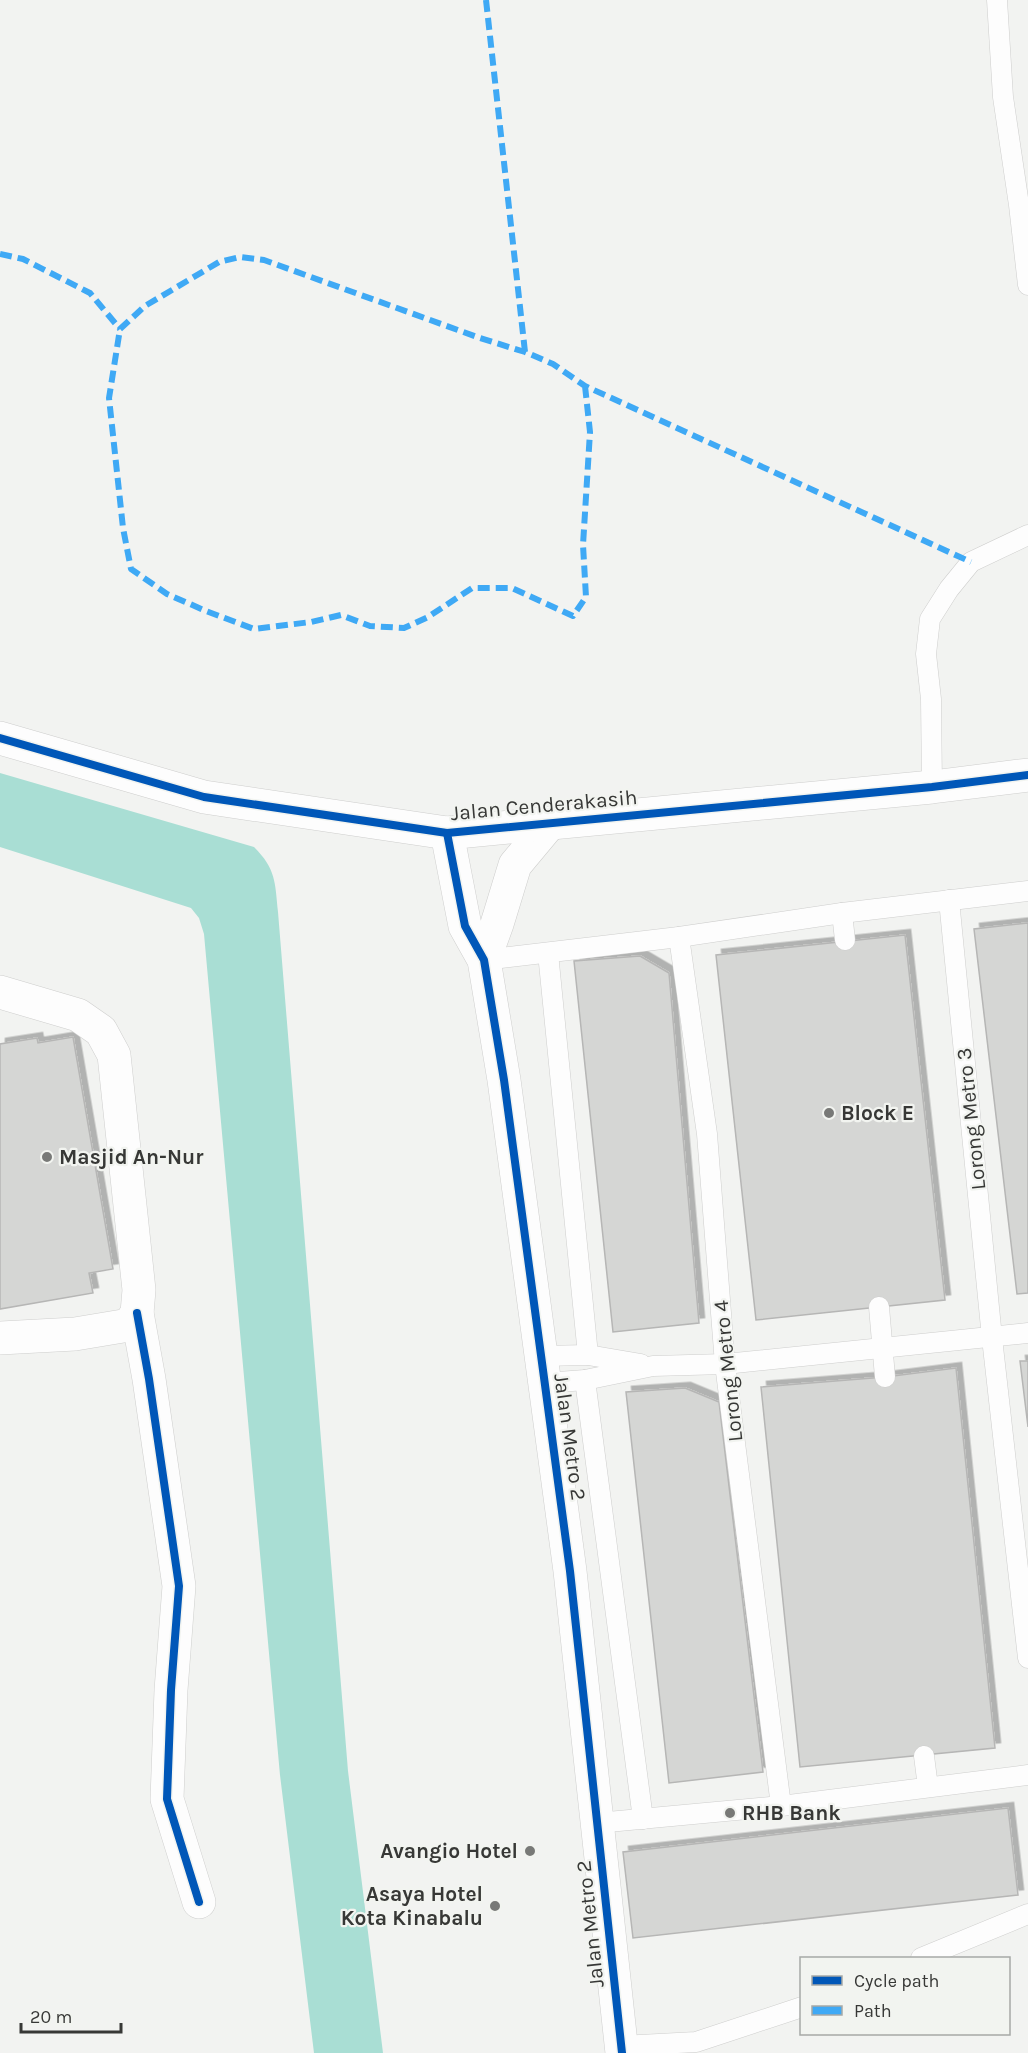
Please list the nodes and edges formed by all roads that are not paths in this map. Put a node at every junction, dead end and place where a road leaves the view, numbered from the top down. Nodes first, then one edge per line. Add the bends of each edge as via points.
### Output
1 (997, 0) edge
2 (1028, 285) edge
3 (1028, 535) edge
4 (0, 738) edge
5 (1028, 776) edge
6 (932, 787) junction
7 (550, 823) junction
8 (447, 832) junction
9 (1028, 891) edge
10 (949, 900) junction
11 (842, 913) junction
12 (679, 937) junction
13 (844, 940) dead end
14 (548, 953) junction
15 (484, 960) junction
16 (0, 992) edge
17 (879, 1307) dead end
18 (137, 1313) junction
19 (1028, 1333) edge
20 (0, 1338) edge
21 (993, 1338) junction
22 (883, 1349) junction
23 (588, 1355) junction
24 (725, 1364) junction
25 (652, 1366) junction
26 (543, 1370) junction
27 (885, 1377) dead end
28 (585, 1380) junction
29 (1028, 1658) edge
30 (924, 1756) dead end
31 (1028, 1775) edge
32 (928, 1788) junction
33 (782, 1806) junction
34 (643, 1819) junction
35 (597, 1823) junction
36 (199, 1902) dead end
37 (1028, 1914) edge
38 (926, 1957) edge
39 (800, 2007) edge
40 (622, 2049) edge

1 - 2 lane via 1003,98
3 - 6 lane via 971,562 930,619 926,654
4 - 8 street, Jalan Cenderakasih via 204,797
5 - 6 street, Jalan Cenderakasih
6 - 7 street, Jalan Cenderakasih
7 - 8 street, Jalan Cenderakasih
7 - 15 street, Jalan Metro 2 via 515,864
8 - 15 street, Jalan Metro 2 via 465,926
9 - 10 lane
10 - 11 lane
10 - 21 lane, Lorong Metro 3
11 - 12 lane
11 - 13 lane
12 - 14 lane
12 - 24 lane, Lorong Metro 4 via 707,1134
14 - 15 lane
14 - 23 lane
15 - 26 street, Jalan Metro 2
16 - 18 street via 78,1015 101,1031 114,1055 139,1290
17 - 22 lane
18 - 20 street via 129,1325 75,1334
18 - 36 street via 179,1586 167,1799
19 - 21 lane
21 - 22 lane
21 - 29 lane, Lorong Metro 3
22 - 24 lane
22 - 27 lane
23 - 25 lane
23 - 26 lane
24 - 25 lane
24 - 33 lane, Lorong Metro 4
25 - 28 lane
26 - 28 lane
26 - 35 street, Jalan Metro 2 via 570,1571
28 - 34 lane
30 - 32 lane
31 - 32 lane
32 - 33 lane
33 - 34 lane
34 - 35 lane
35 - 40 street, Jalan Metro 2
37 - 38 lane
39 - 40 lane via 696,2042

